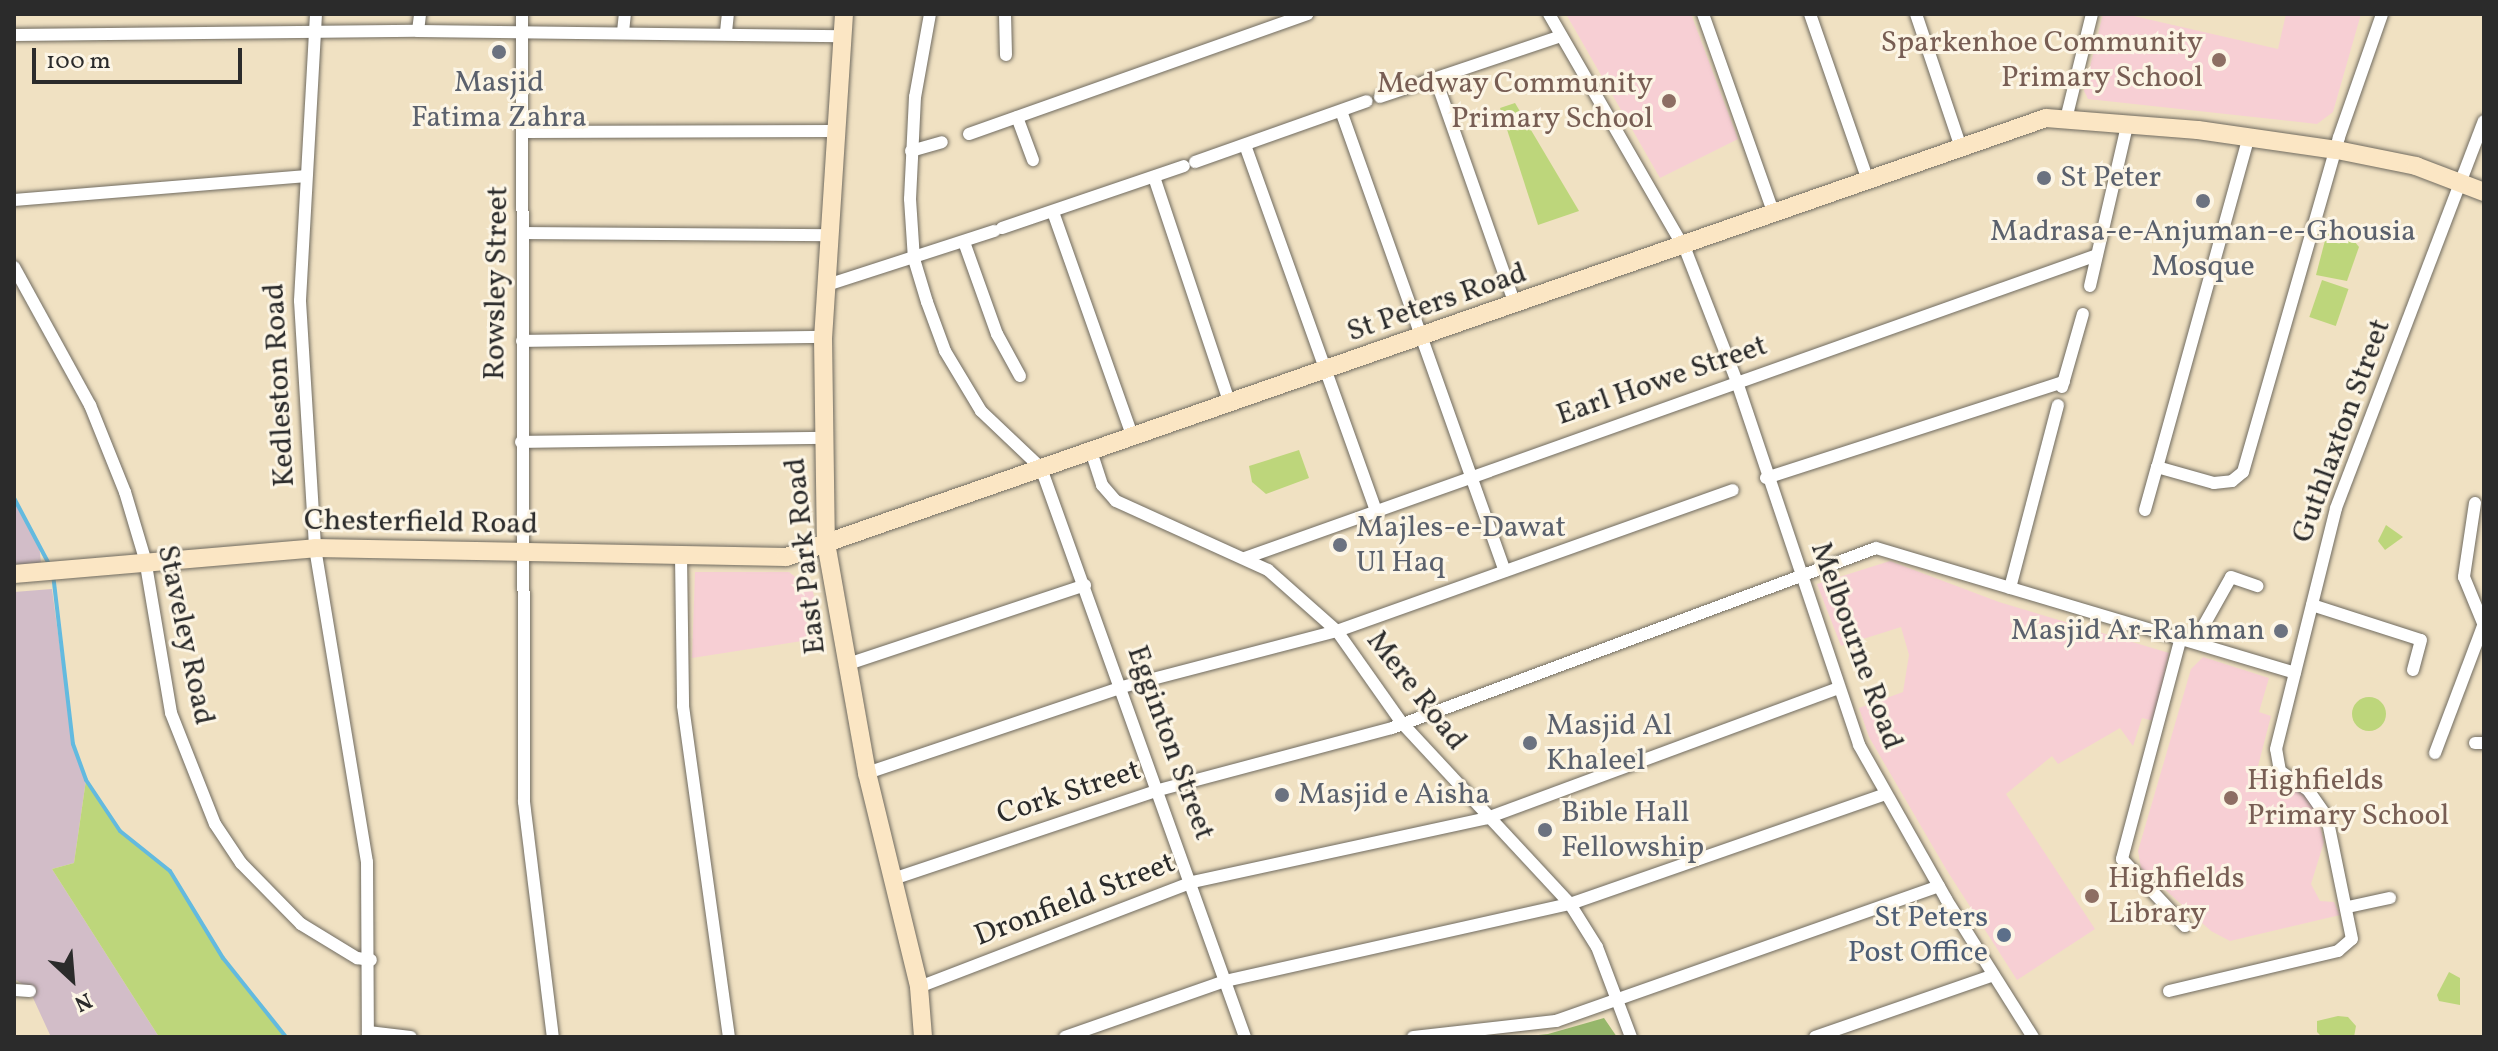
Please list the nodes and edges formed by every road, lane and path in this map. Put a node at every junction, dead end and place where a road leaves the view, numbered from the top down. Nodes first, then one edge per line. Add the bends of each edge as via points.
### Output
1 (316, 14) edge
2 (420, 14) edge
3 (522, 14) edge
4 (625, 14) edge
5 (728, 14) edge
6 (844, 14) edge
7 (930, 14) edge
8 (1005, 14) edge
9 (1307, 14) edge
10 (1549, 14) edge
11 (1703, 14) edge
12 (1810, 14) edge
13 (1916, 14) edge
14 (2092, 14) edge
15 (2382, 14) edge
16 (418, 31) junction
17 (520, 32) junction
18 (623, 32) junction
19 (726, 32) junction
20 (314, 33) junction
21 (14, 35) edge
22 (842, 36) junction
23 (1561, 36) junction
24 (1006, 55) dead end
25 (1436, 80) junction
26 (1341, 111) junction
27 (2067, 115) junction
28 (1017, 117) junction
29 (2484, 121) edge
30 (2126, 130) dead end
31 (835, 131) junction
32 (524, 132) junction
33 (969, 134) dead end
34 (2249, 136) junction
35 (942, 142) dead end
36 (1245, 145) junction
37 (1961, 148) junction
38 (2337, 150) junction
39 (911, 151) junction
40 (1033, 160) dead end
41 (304, 176) junction
42 (1154, 177) junction
43 (1868, 181) junction
44 (2461, 182) junction
45 (2484, 192) edge
46 (14, 200) edge
47 (1053, 212) junction
48 (1774, 214) junction
49 (526, 233) junction
50 (830, 235) junction
51 (964, 242) junction
52 (1684, 246) junction
53 (2097, 255) junction
54 (914, 259) junction
55 (14, 267) edge
56 (827, 285) junction
57 (2090, 286) dead end
58 (1515, 304) junction
59 (2083, 314) dead end
60 (823, 337) junction
61 (1422, 337) junction
62 (522, 341) junction
63 (1325, 372) junction
64 (1020, 376) dead end
65 (1737, 382) junction
66 (1230, 404) junction
67 (2058, 405) dead end
68 (822, 438) junction
69 (1133, 438) junction
70 (521, 442) junction
71 (1092, 454) junction
72 (2157, 467) junction
73 (1041, 468) junction
74 (1472, 475) junction
75 (1766, 478) junction
76 (1733, 490) dead end
77 (2475, 503) dead end
78 (1375, 509) junction
79 (2145, 510) dead end
80 (826, 543) junction
81 (315, 548) junction
82 (523, 553) junction
83 (681, 556) junction
84 (1245, 558) junction
85 (145, 559) junction
86 (1505, 571) junction
87 (14, 574) edge
88 (1801, 579) junction
89 (1085, 585) junction
90 (2257, 586) dead end
91 (2010, 588) junction
92 (2312, 605) junction
93 (2484, 623) edge
94 (1337, 631) junction
95 (2181, 637) junction
96 (2195, 641) junction
97 (845, 665) junction
98 (2413, 670) dead end
99 (2295, 673) junction
100 (1122, 687) junction
101 (1839, 688) junction
102 (1402, 723) junction
103 (2435, 753) dead end
104 (867, 773) junction
105 (1159, 790) junction
106 (1885, 794) junction
107 (1487, 818) junction
108 (893, 879) junction
109 (1192, 882) junction
110 (1939, 886) junction
111 (2390, 898) dead end
112 (1570, 904) junction
113 (2348, 907) junction
114 (2185, 926) dead end
115 (371, 960) junction
116 (1994, 975) junction
117 (1225, 981) junction
118 (919, 987) junction
119 (14, 990) edge
120 (30, 991) dead end
121 (2169, 991) dead end
122 (1620, 999) junction
123 (368, 1035) edge
124 (411, 1037) edge
125 (553, 1037) edge
126 (729, 1037) edge
127 (923, 1037) edge
128 (1065, 1037) edge
129 (1245, 1037) edge
130 (1413, 1037) edge
131 (1631, 1037) edge
132 (1815, 1037) edge
133 (2033, 1037) edge

1 - 20 street, Kedleston Road
2 - 16 street
3 - 17 street, Rowsley Street
4 - 18 street
5 - 19 street
6 - 22 street, East Park Road
7 - 39 street
8 - 24 street
9 - 28 street
10 - 23 street, Melbourne Road
11 - 48 street
12 - 43 street
13 - 37 street
14 - 27 street
15 - 38 street
16 - 17 street
16 - 20 street
17 - 18 street
17 - 32 street, Rowsley Street
18 - 19 street
19 - 22 street
20 - 21 street
20 - 41 street, Kedleston Road
22 - 31 street, East Park Road
23 - 25 street
23 - 52 street, Melbourne Road
25 - 26 street
25 - 58 street
26 - 36 street
26 - 61 street
27 - 34 street
27 - 37 street, St Peters Road
28 - 33 street
28 - 40 street
29 - 44 street, Guthlaxton Street
30 - 53 street
31 - 32 street
31 - 50 street, East Park Road
32 - 49 street, Rowsley Street
34 - 38 street
34 - 72 street via 2212,285
35 - 39 street
36 - 42 street
36 - 63 street
37 - 43 street, St Peters Road
38 - 44 street via 2398,161
38 - 72 street via 2243,472 2232,481 2214,483
39 - 54 street
41 - 46 street
41 - 81 street, Kedleston Road via 300,301
42 - 47 street
42 - 66 street
43 - 48 street, St Peters Road
44 - 45 street
44 - 92 street, Guthlaxton Street via 2336,508
47 - 51 street
47 - 69 street
48 - 52 street, St Peters Road
49 - 50 street
49 - 62 street, Rowsley Street
50 - 56 street, East Park Road
51 - 54 street
51 - 64 street via 997,334
52 - 58 street, St Peters Road
52 - 65 street, Melbourne Road
53 - 57 street
53 - 65 street, Earl Howe Street
54 - 56 street
54 - 73 street via 945,351 975,401 989,422
55 - 85 street, Staveley Road via 90,405
56 - 60 street, East Park Road
58 - 61 street, St Peters Road
59 - 75 street via 2063,387
60 - 62 street
60 - 68 street, East Park Road
61 - 63 street, St Peters Road
61 - 74 street
62 - 70 street, Rowsley Street
63 - 66 street, St Peters Road
63 - 78 street
65 - 74 street, Earl Howe Street
65 - 75 street, Melbourne Road
66 - 69 street, St Peters Road
67 - 91 street
68 - 70 street
68 - 80 street, East Park Road
69 - 71 street, St Peters Road
70 - 82 street, Rowsley Street
71 - 73 street, St Peters Road
71 - 84 street, Mere Road via 1102,485 1116,501
72 - 79 street
73 - 80 street, St Peters Road
73 - 89 street, Egginton Street
74 - 78 street, Earl Howe Street
74 - 86 street
75 - 88 street, Melbourne Road
76 - 86 street
77 - 93 street via 2464,577
78 - 84 street, Earl Howe Street
80 - 83 street, Chesterfield Road via 786,557
80 - 97 street, East Park Road
81 - 82 street, Chesterfield Road
81 - 85 street, Chesterfield Road
81 - 115 street, Kedleston Road via 329,646 355,763
82 - 83 street, Chesterfield Road
82 - 125 street, Rowsley Street via 524,802
83 - 126 street via 683,706
84 - 94 street, Mere Road via 1268,570
85 - 87 street, Chesterfield Road
85 - 115 street, Staveley Road via 171,713 215,824 241,863 301,924 357,958
86 - 94 street
88 - 91 street, Cork Street via 1876,548
88 - 101 street, Melbourne Road
88 - 102 street, Cork Street
89 - 97 street
89 - 100 street, Egginton Street
90 - 96 street via 2231,577
91 - 95 street, Cork Street
92 - 98 street via 2421,640
92 - 99 street, Guthlaxton Street
93 - 103 street
94 - 100 street
94 - 102 street, Mere Road
95 - 96 street, Cork Street
95 - 114 street via 2122,859
96 - 99 street, Cork Street
97 - 104 street, East Park Road
99 - 113 street, Guthlaxton Street via 2276,749 2280,771 2321,804
100 - 104 street
100 - 105 street, Egginton Street
101 - 106 street, Melbourne Road via 1859,745
101 - 107 street, Dronfield Street
102 - 105 street, Cork Street
102 - 107 street, Mere Road
104 - 108 street, East Park Road
105 - 108 street, Cork Street
105 - 109 street, Egginton Street
106 - 110 street, Melbourne Road
106 - 112 street
107 - 109 street, Dronfield Street
107 - 112 street, Mere Road
108 - 118 street, East Park Road
109 - 117 street, Egginton Street
109 - 118 street, Dronfield Street
110 - 116 street, Melbourne Road
110 - 122 street
111 - 113 street
112 - 117 street
112 - 122 street, Mere Road via 1593,938
113 - 121 street via 2352,939 2344,949
115 - 123 street, Kedleston Road
116 - 132 street
116 - 133 street, Melbourne Road
117 - 128 street
117 - 129 street, Egginton Street
118 - 127 street, East Park Road
119 - 120 street
122 - 130 street via 1556,1021
122 - 131 street, Mere Road
123 - 124 street

